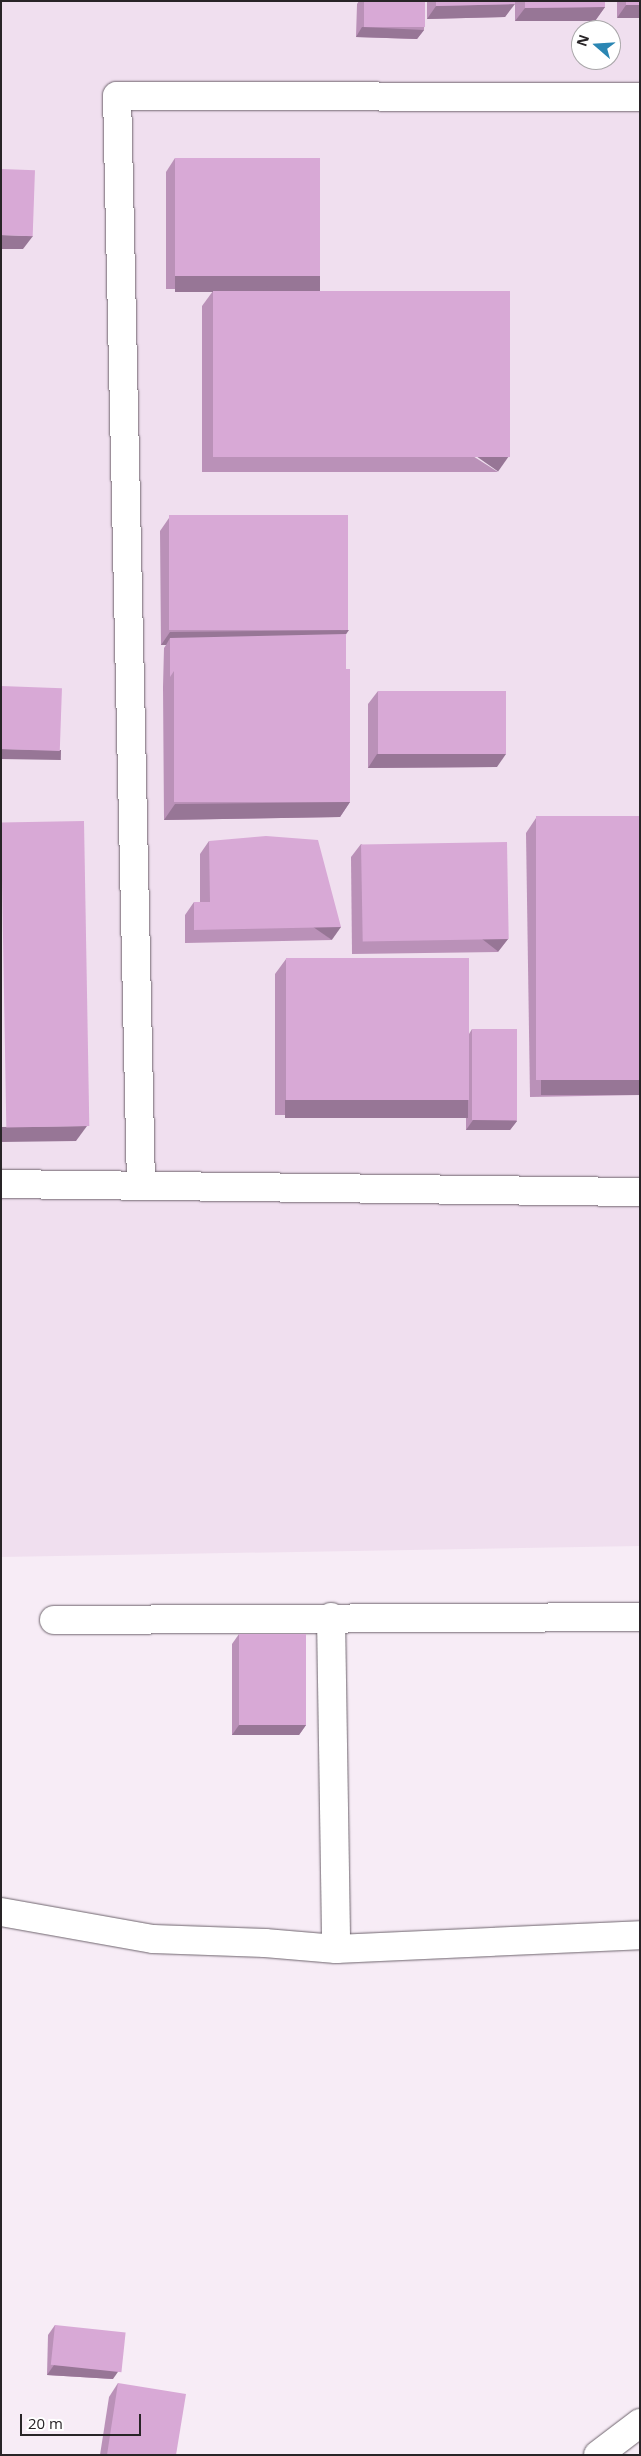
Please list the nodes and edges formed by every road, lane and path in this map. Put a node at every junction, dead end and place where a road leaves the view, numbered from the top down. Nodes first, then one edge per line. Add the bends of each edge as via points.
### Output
1 (640, 98) edge
2 (1, 1184) edge
3 (140, 1184) junction
4 (640, 1192) edge
5 (331, 1617) junction
6 (640, 1617) edge
7 (54, 1620) dead end
8 (1, 1912) edge
9 (640, 1935) edge
10 (336, 1949) junction
11 (640, 2423) edge
12 (598, 2455) edge

1 - 3 street via 117,96
2 - 3 street
3 - 4 street
5 - 6 street
5 - 7 street
5 - 10 street
8 - 10 street via 153,1939
9 - 10 street
11 - 12 street

